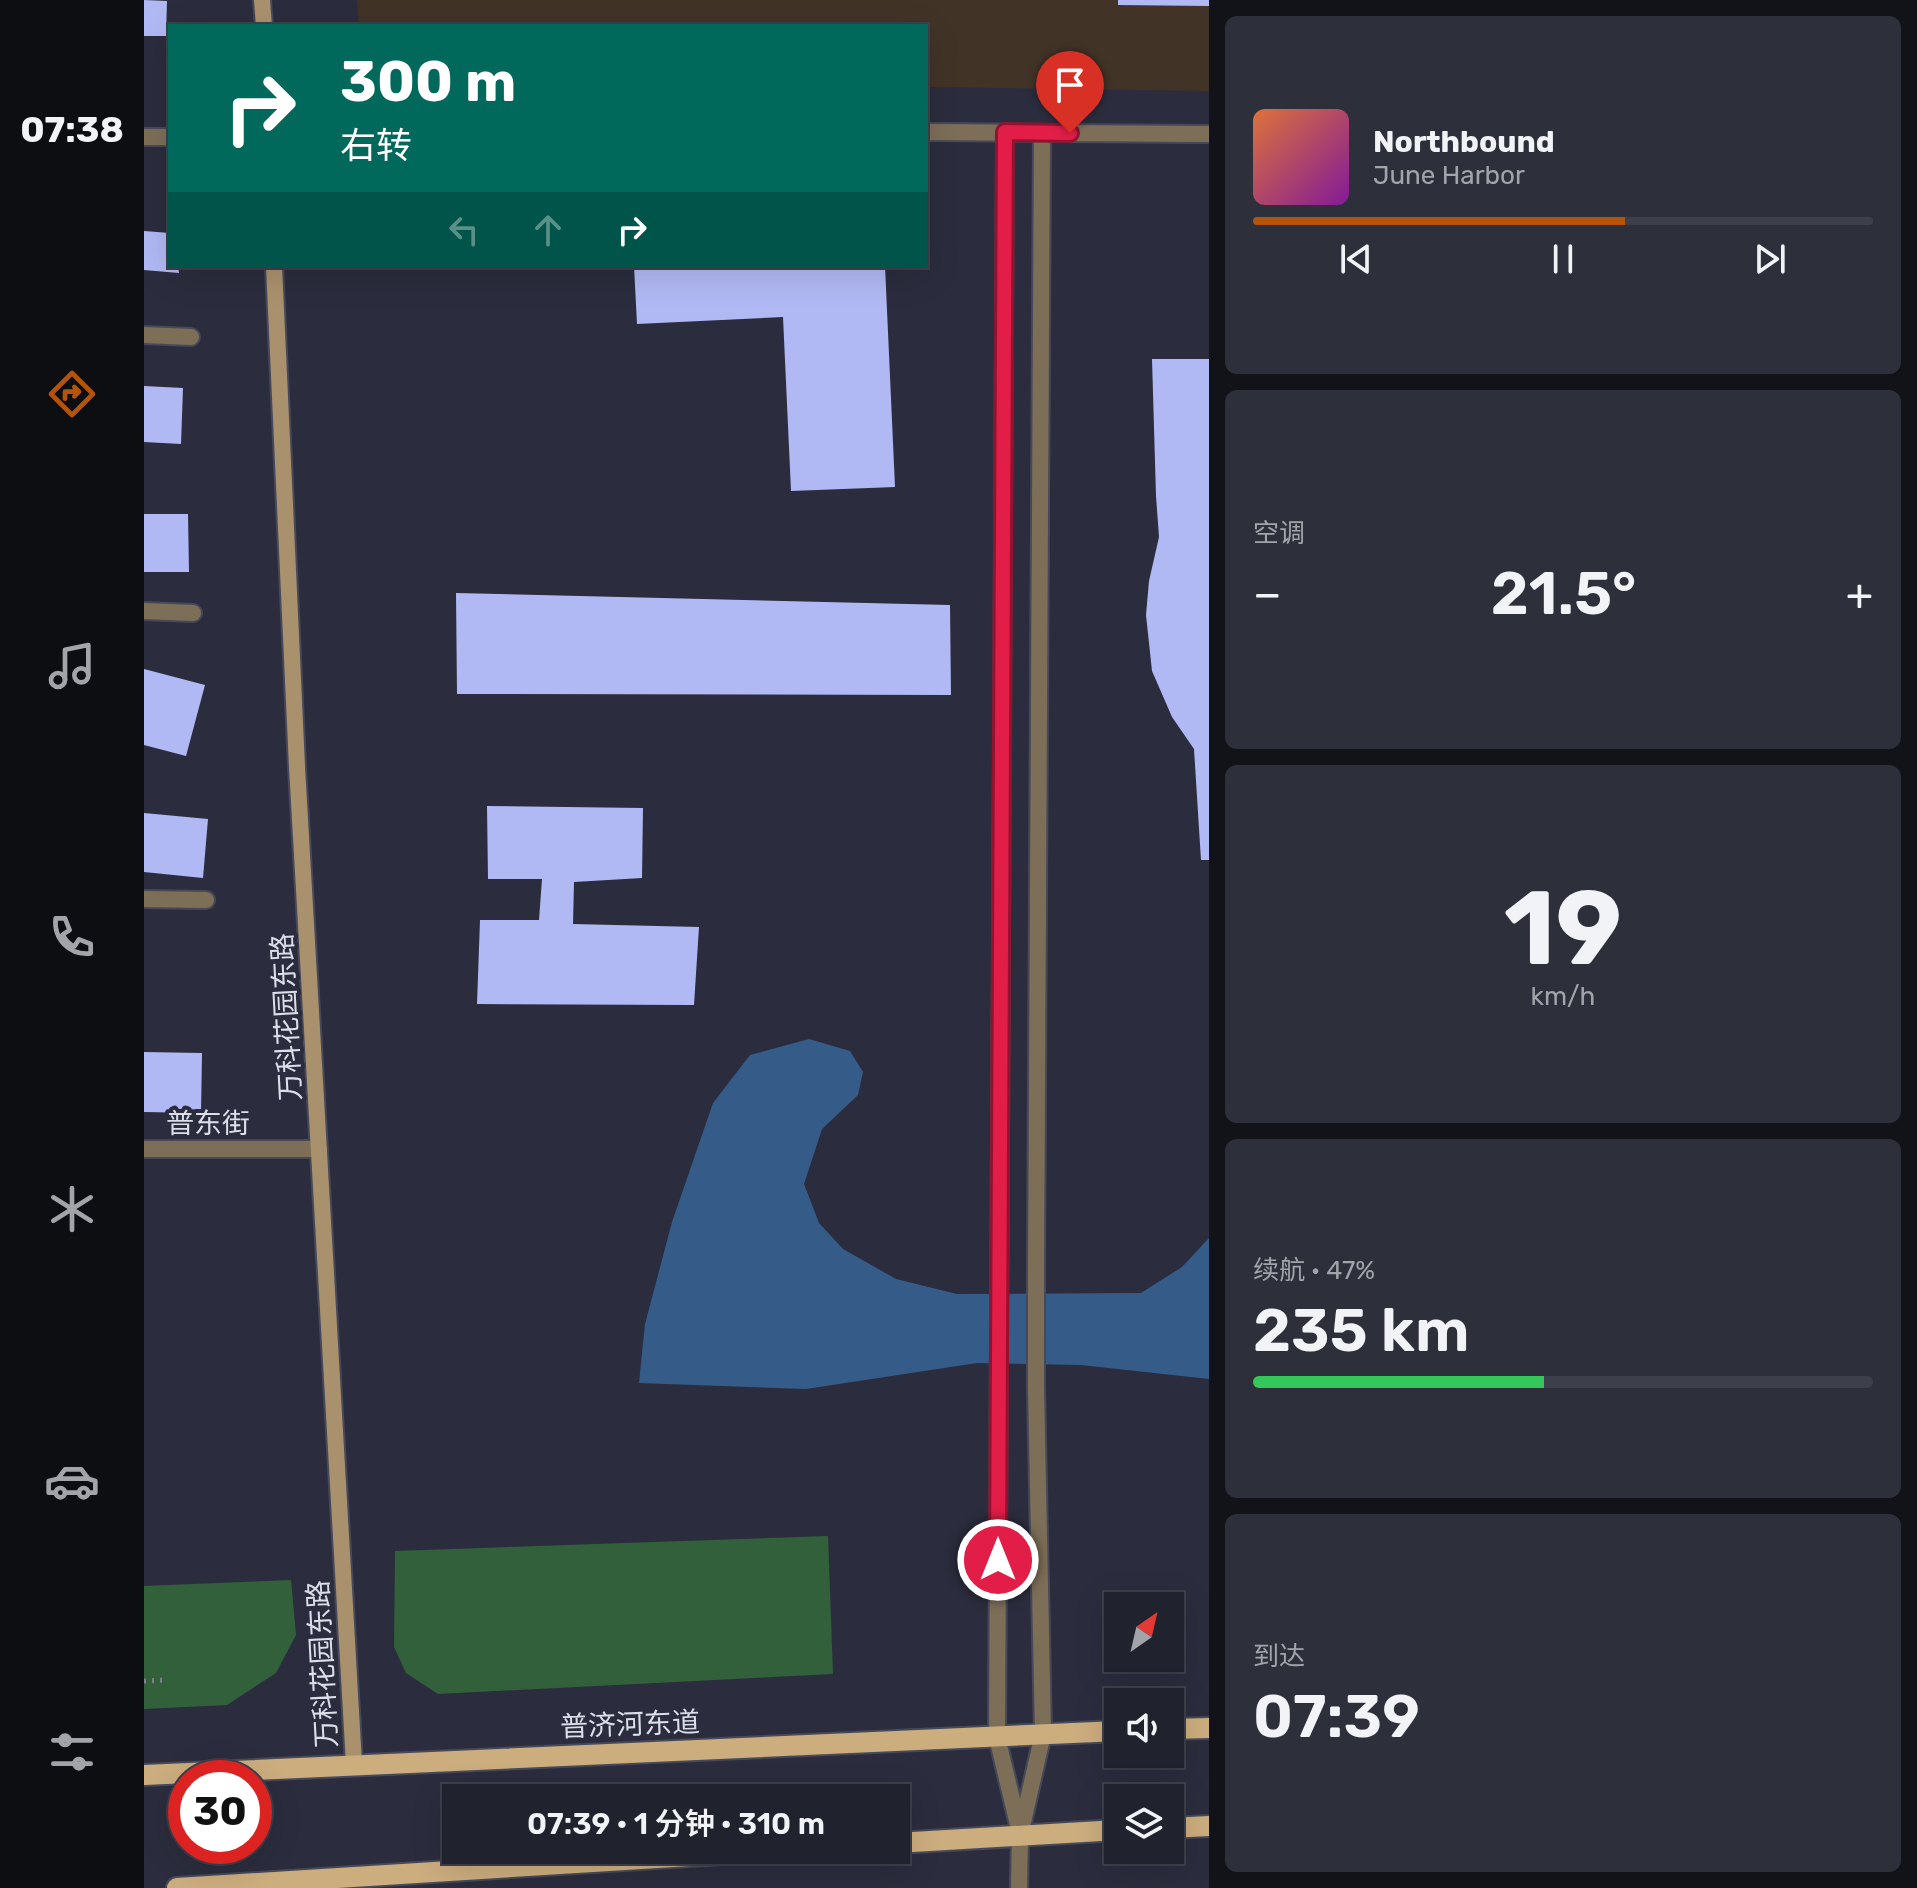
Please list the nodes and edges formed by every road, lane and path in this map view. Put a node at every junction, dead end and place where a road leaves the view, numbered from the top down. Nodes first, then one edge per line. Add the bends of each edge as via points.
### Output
1 (262, 0) edge
2 (264, 24) edge
3 (928, 132) edge
4 (1005, 132) junction
5 (1042, 133) junction
6 (1209, 134) edge
7 (144, 137) edge
8 (168, 137) edge
9 (274, 268) edge
10 (144, 335) edge
11 (191, 337) dead end
12 (144, 611) edge
13 (193, 613) dead end
14 (144, 899) edge
15 (206, 900) dead end
16 (144, 1149) edge
17 (319, 1149) junction
18 (167, 1680) dead end
19 (144, 1681) edge
20 (1209, 1728) edge
21 (1184, 1729) edge
22 (1104, 1732) edge
23 (1043, 1734) junction
24 (997, 1737) junction
25 (354, 1764) junction
26 (144, 1775) edge
27 (1209, 1826) edge
28 (1184, 1827) edge
29 (1104, 1831) edge
30 (1020, 1835) junction
31 (910, 1842) edge
32 (604, 1864) edge
33 (369, 1882) edge
34 (323, 1884) edge
35 (208, 1887) edge
36 (177, 1888) edge
37 (1019, 1888) edge

1 - 2 street
3 - 4 street
4 - 5 street
4 - 24 street
5 - 6 street
5 - 23 street via 1036,1388
7 - 8 street
9 - 17 street, 万科花园东路
10 - 11 street
12 - 13 street
14 - 15 street
16 - 17 street, 普东街
17 - 25 street, 万科花园东路
18 - 19 path
20 - 21 main road
22 - 23 main road, 普济河东道
23 - 24 main road, 普济河东道
23 - 30 street
24 - 25 main road, 普济河东道
24 - 30 street
25 - 26 main road, 普济河东道
27 - 28 main road
29 - 30 main road
30 - 31 main road
30 - 37 street
32 - 33 main road
33 - 34 main road
34 - 35 main road
35 - 36 main road

